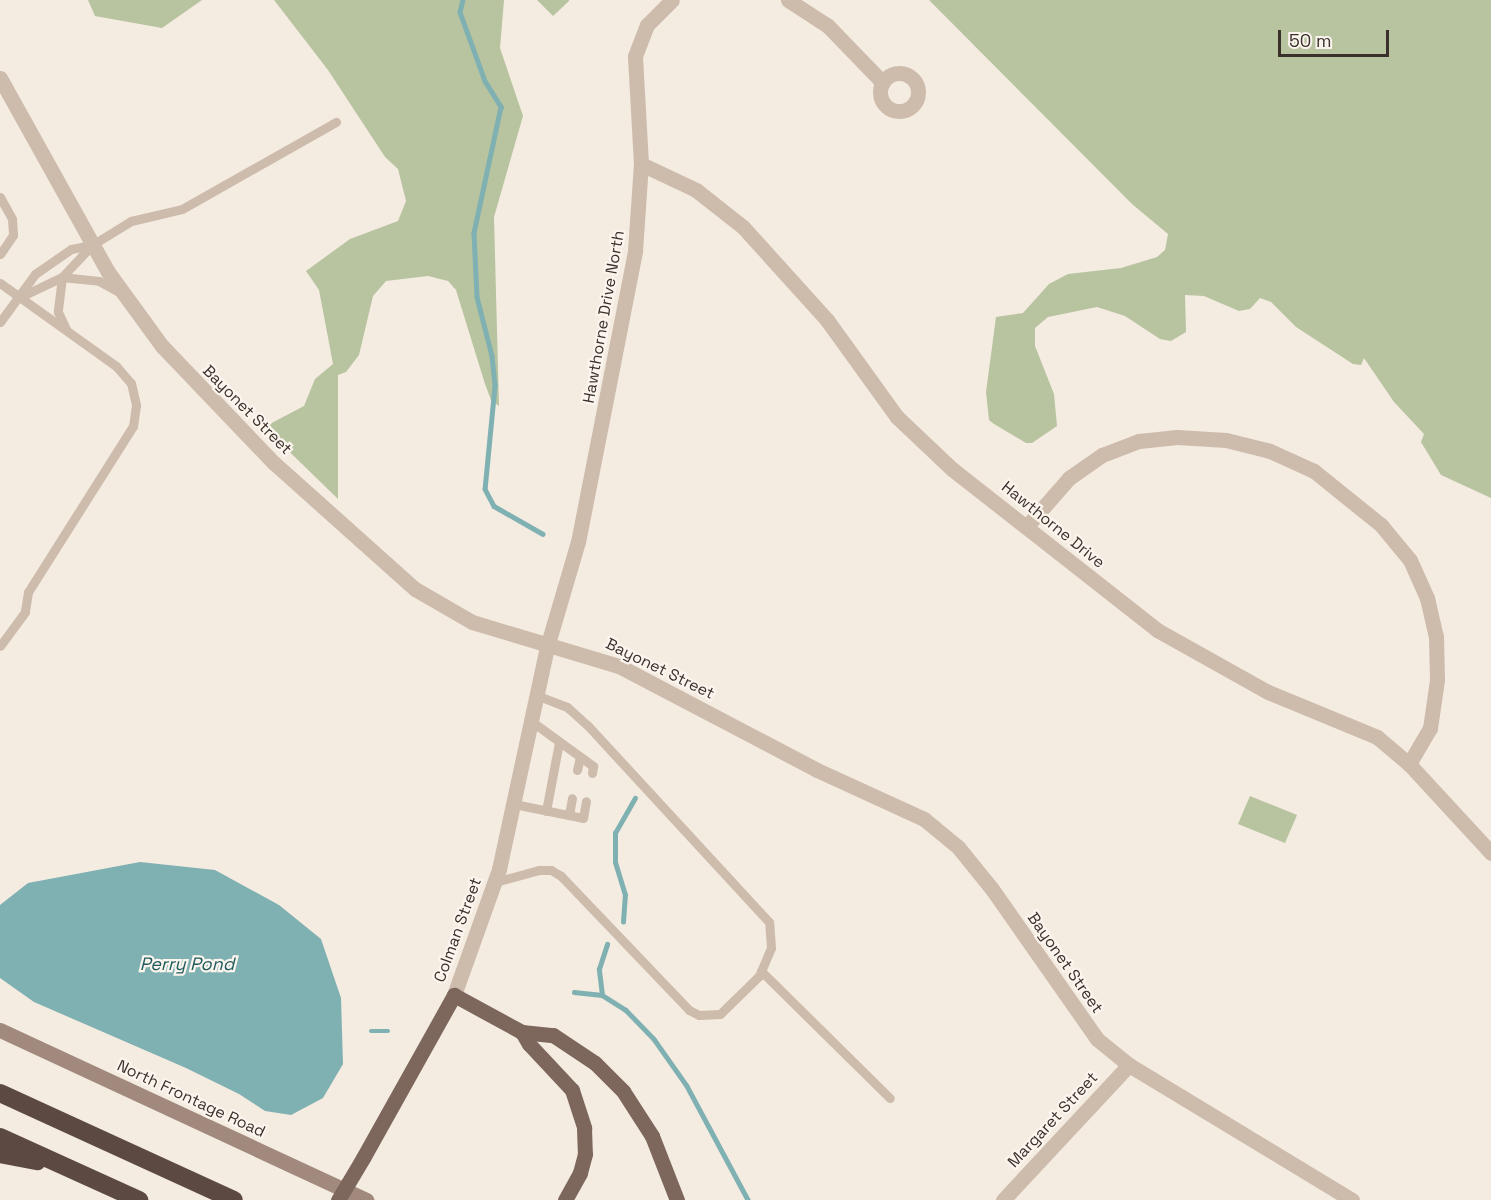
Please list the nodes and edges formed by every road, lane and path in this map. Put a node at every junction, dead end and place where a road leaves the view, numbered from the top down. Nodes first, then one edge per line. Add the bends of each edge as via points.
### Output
1 (672, 0) edge
2 (788, 0) edge
3 (0, 78) edge
4 (883, 84) dead end
5 (336, 122) dead end
6 (641, 164) junction
7 (0, 197) edge
8 (92, 245) junction
9 (0, 255) edge
10 (62, 277) junction
11 (0, 283) edge
12 (124, 294) junction
13 (18, 298) junction
14 (0, 322) edge
15 (68, 333) junction
16 (1027, 526) junction
17 (0, 646) edge
18 (547, 647) junction
19 (536, 695) junction
20 (531, 722) junction
21 (559, 742) junction
22 (580, 757) junction
23 (1408, 764) junction
24 (577, 770) dead end
25 (592, 773) dead end
26 (572, 798) dead end
27 (586, 801) dead end
28 (514, 804) junction
29 (546, 811) junction
30 (569, 815) junction
31 (1491, 853) edge
32 (495, 882) junction
33 (761, 971) junction
34 (454, 995) junction
35 (0, 1030) edge
36 (522, 1032) junction
37 (1129, 1065) junction
38 (0, 1093) edge
39 (890, 1098) dead end
40 (0, 1137) edge
41 (0, 1154) edge
42 (66, 1167) junction
43 (1334, 1196) edge
44 (139, 1200) edge
45 (234, 1200) edge
46 (338, 1200) edge
47 (367, 1200) edge
48 (565, 1200) edge
49 (677, 1200) edge
50 (1003, 1200) edge
51 (1352, 1200) edge

1 - 6 street, Hawthorne Drive North via 647,25 634,56
2 - 4 street via 834,32
3 - 8 street, Bayonet Street
5 - 8 lane via 182,209 131,221
6 - 16 street, Hawthorne Drive via 696,190 743,227 826,320 897,417 952,469
6 - 18 street, Hawthorne Drive North via 638,227 627,300 578,542
7 - 9 lane via 12,219 13,235
8 - 10 lane
8 - 12 street, Bayonet Street
8 - 13 lane via 71,249 35,274
10 - 12 lane via 99,281
10 - 13 lane
10 - 15 lane via 58,312
11 - 13 lane
12 - 18 street, Bayonet Street via 210,401 323,509 415,589 472,622
13 - 14 lane
13 - 15 lane
15 - 17 lane via 116,366 131,383 136,405 133,426 28,592 25,612
16 - 23 street, Hawthorne Drive via 1157,630 1268,692 1377,737
16 - 23 street via 1069,478 1102,455 1139,441 1177,437 1226,440 1270,451 1314,471 1381,525 1410,560 1427,598 1436,636 1437,680 1430,728
18 - 19 street, Colman Street
18 - 37 street, Bayonet Street via 593,656 619,666 817,770 924,819 958,847 1096,1039
19 - 20 street, Colman Street
19 - 33 lane via 567,707 587,725 769,922 771,948
20 - 21 lane
20 - 28 street, Colman Street
21 - 22 lane
21 - 29 lane
22 - 24 lane
22 - 25 lane via 593,766
23 - 31 street, Hawthorne Drive
26 - 30 lane
27 - 30 lane via 583,818
28 - 29 lane
28 - 32 street, Colman Street
29 - 30 lane
32 - 33 lane via 539,870 551,870 561,876 688,1010 699,1015 720,1014
32 - 34 street, Colman Street
33 - 39 lane
34 - 36 main road
34 - 46 main road, Colman Street, bridge
35 - 47 main road, North Frontage Road
36 - 48 main road via 531,1047 569,1084 581,1112 585,1154
36 - 49 main road via 554,1035 595,1063 623,1091 652,1136
37 - 43 street, Bayonet Street
37 - 50 street, Margaret Street
38 - 45 highway
40 - 42 highway
41 - 42 highway
42 - 44 highway
43 - 51 street, Bayonet Street

